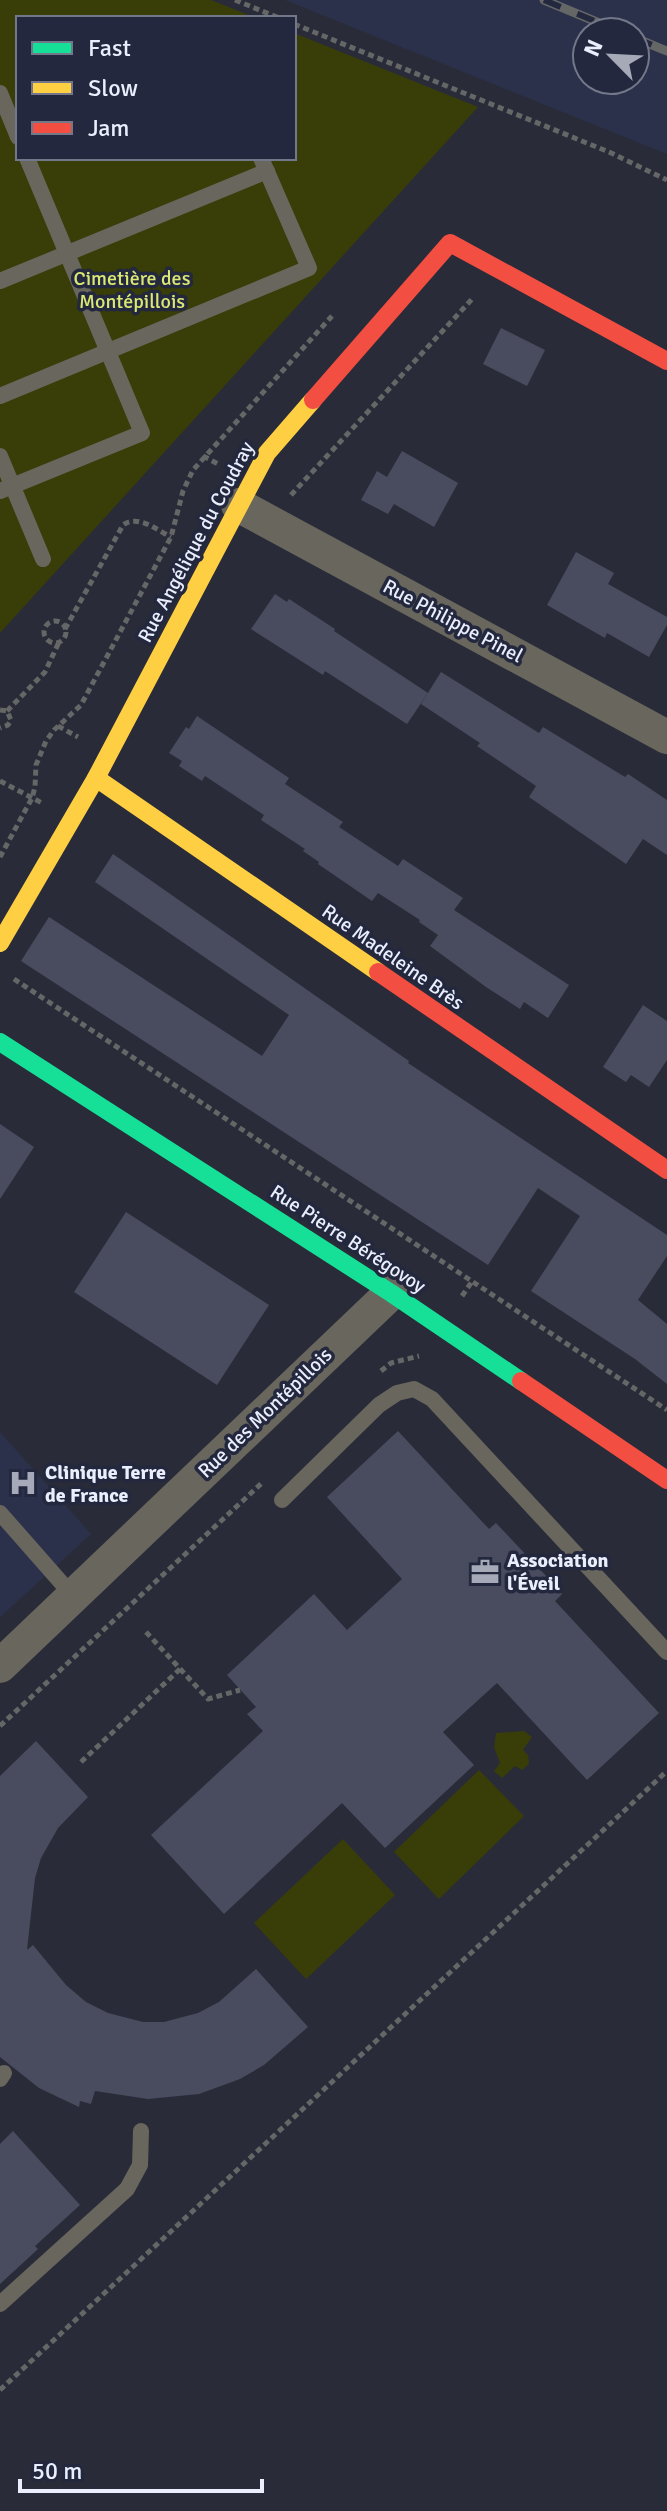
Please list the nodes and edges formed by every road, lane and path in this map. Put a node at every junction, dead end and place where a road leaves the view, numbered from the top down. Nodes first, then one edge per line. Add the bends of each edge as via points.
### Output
1 (235, 0) edge
2 (274, 16) edge
3 (296, 25) edge
4 (0, 93) edge
5 (9, 112) edge
6 (16, 131) edge
7 (28, 160) edge
8 (264, 165) edge
9 (667, 180) edge
10 (67, 254) junction
11 (500, 270) junction
12 (0, 281) edge
13 (107, 351) junction
14 (667, 361) edge
15 (0, 396) edge
16 (0, 456) edge
17 (6, 488) edge
18 (238, 505) junction
19 (274, 524) junction
20 (171, 537) dead end
21 (43, 559) dead end
22 (65, 629) junction
23 (59, 642) junction
24 (4, 710) edge
25 (0, 728) edge
26 (667, 737) edge
27 (96, 778) junction
28 (0, 943) edge
29 (13, 978) dead end
30 (0, 1042) edge
31 (667, 1170) edge
32 (473, 1280) junction
33 (391, 1293) junction
34 (440, 1326) junction
35 (379, 1374) dead end
36 (667, 1410) edge
37 (667, 1480) edge
38 (264, 1481) dead end
39 (282, 1500) dead end
40 (0, 1513) edge
41 (73, 1596) junction
42 (146, 1632) dead end
43 (667, 1652) edge
44 (0, 1666) edge
45 (180, 1669) junction
46 (240, 1690) dead end
47 (0, 1726) edge
48 (81, 1762) dead end
49 (667, 1771) edge
50 (141, 2131) dead end
51 (0, 2304) edge
52 (0, 2390) edge

1 - 2 path
3 - 9 path
4 - 5 lane
5 - 6 lane
7 - 10 lane
8 - 10 lane
8 - 13 lane via 309,268
10 - 12 lane
10 - 13 lane
11 - 14 street, Rue Angélique du Coudray
11 - 18 street, Rue Angélique du Coudray via 450,243 267,453
11 - 19 path via 292,493
13 - 15 lane
13 - 17 lane via 142,433
16 - 17 lane
17 - 21 lane
18 - 19 street, Rue Philippe Pinel
18 - 27 street, Rue Angélique du Coudray
19 - 26 street, Rue Philippe Pinel
20 - 22 path via 138,521 123,525
22 - 23 path
22 - 23 path via 54,621 46,626 47,640
23 - 24 path via 45,672
24 - 25 path via 10,723
27 - 28 street, Rue Angélique du Coudray
27 - 31 street, Rue Madeleine Brès
29 - 32 path
30 - 33 street, Rue Pierre Bérégovoy
32 - 34 path
32 - 36 path
33 - 34 street, Rue Pierre Bérégovoy
33 - 41 street, Rue des Montépillois
34 - 35 path via 419,1356 391,1363
34 - 37 street, Rue Pierre Bérégovoy
38 - 47 path
39 - 43 lane via 379,1405 414,1389 432,1399
40 - 41 lane
41 - 44 street, Rue des Montépillois
42 - 45 path
45 - 46 path via 208,1699
45 - 48 path
49 - 52 path
50 - 51 lane via 140,2165 127,2189

